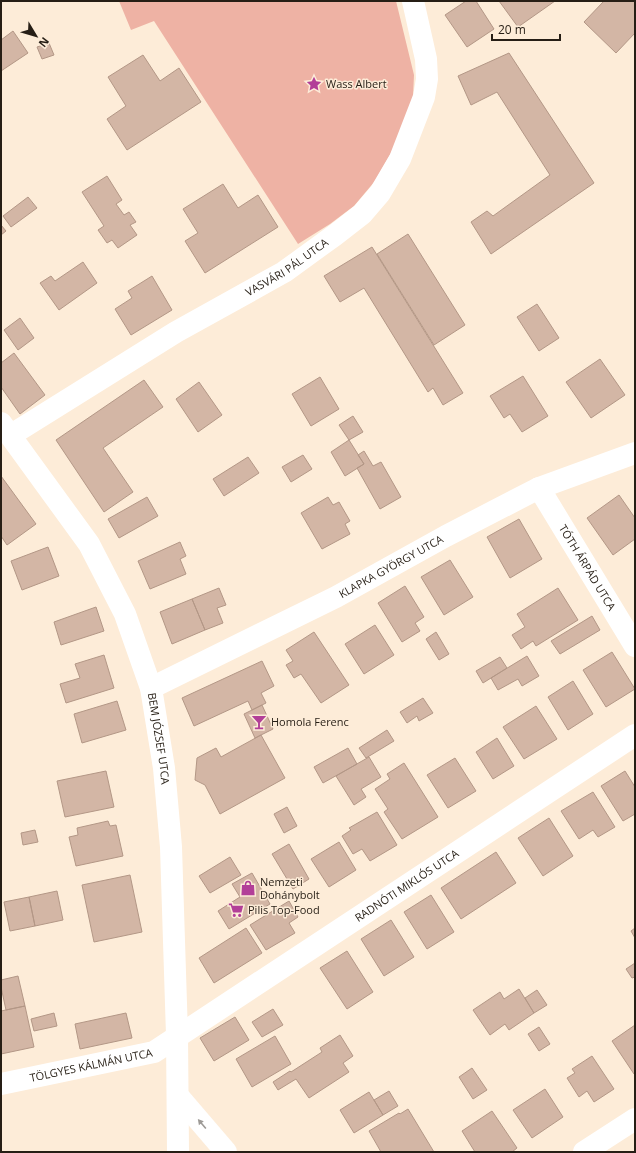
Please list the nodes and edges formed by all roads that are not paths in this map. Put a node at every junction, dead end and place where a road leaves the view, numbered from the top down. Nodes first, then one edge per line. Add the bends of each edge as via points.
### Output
1 (413, 1) edge
2 (6, 429) edge
3 (635, 453) edge
4 (539, 488) junction
5 (635, 646) edge
6 (151, 688) junction
7 (635, 735) edge
8 (177, 1035) junction
9 (1, 1084) edge
10 (178, 1096) junction
11 (635, 1119) edge
12 (178, 1152) edge
13 (226, 1152) edge
14 (584, 1152) edge

1 - 2 street, VASVÁRI PÁL UTCA via 426,59 427,79 424,97 400,159 380,193 362,214 284,272
2 - 6 street, BEM JÓZSEF UTCA via 89,544 125,614
3 - 4 street, KLAPKA GYÖRGY UTCA
4 - 5 street, TÓTH ÁRPÁD UTCA
4 - 6 street, KLAPKA GYÖRGY UTCA via 336,597
6 - 8 street, BEM JÓZSEF UTCA via 164,768 170,831
7 - 8 street, RADNÓTI MIKLÓS UTCA
8 - 9 street, TÖLGYES KÁLMÁN UTCA via 154,1052
8 - 10 street, BEM JÓZSEF UTCA
10 - 12 street, BEM JÓZSEF UTCA
13 -> 10 street
11 - 14 street

